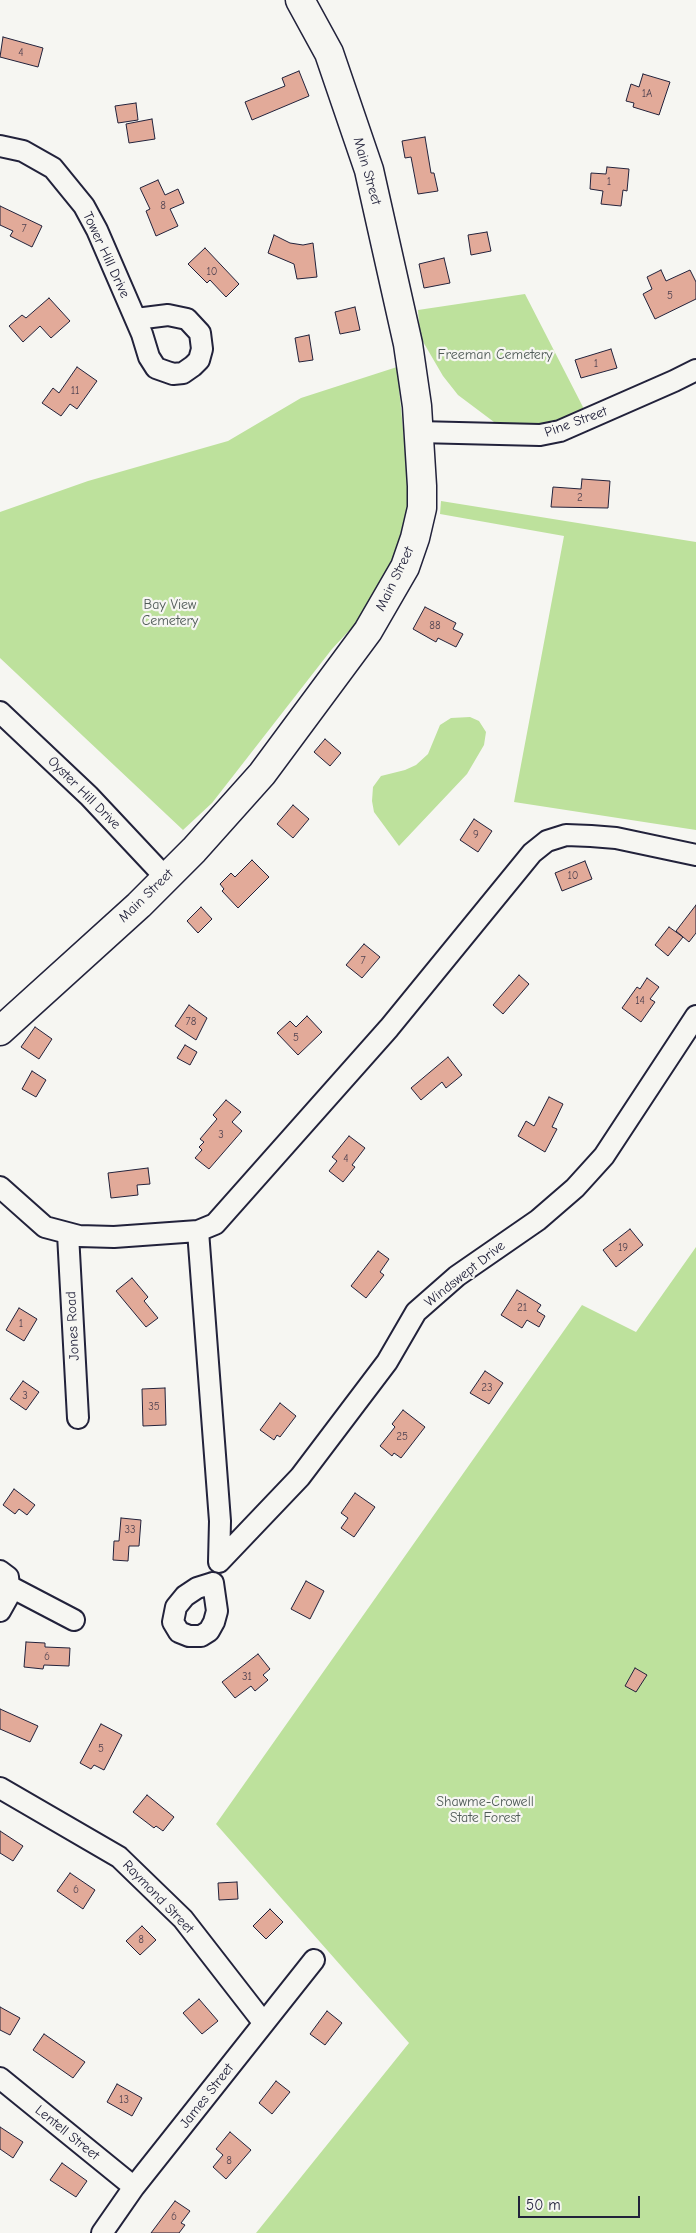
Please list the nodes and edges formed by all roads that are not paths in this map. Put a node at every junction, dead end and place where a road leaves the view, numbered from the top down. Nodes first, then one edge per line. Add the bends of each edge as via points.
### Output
1 (300, 0) edge
2 (0, 146) edge
3 (136, 319) dead end
4 (696, 370) edge
5 (418, 432) junction
6 (0, 712) edge
7 (696, 855) edge
8 (165, 878) junction
9 (696, 1016) edge
10 (0, 1031) edge
11 (0, 1187) edge
12 (198, 1231) junction
13 (68, 1234) junction
14 (78, 1418) dead end
15 (219, 1562) junction
16 (4, 1579) edge
17 (213, 1583) dead end
18 (0, 1611) edge
19 (74, 1620) dead end
20 (0, 1788) edge
21 (314, 1960) dead end
22 (263, 2022) junction
23 (0, 2078) edge
24 (134, 2188) junction
25 (102, 2233) edge

1 - 5 main road, Main Street via 330,53 368,170 408,344
2 - 3 street, Tower Hill Drive via 23,151 36,158 53,168 67,183 98,230
4 - 5 street, Pine Street via 582,423 554,432 540,435
5 - 8 main road, Main Street via 422,508 405,567 390,595 368,631 262,774
6 - 8 street, Oyster Hill Drive via 89,796
7 - 12 street via 616,838 566,835 547,841 532,852 389,1028 287,1144 215,1224
8 - 10 main road, Main Street
9 - 15 street, Windswept Drive via 604,1156 575,1188 538,1220 457,1276 416,1312 387,1362 300,1477
11 - 13 street via 45,1227
12 - 13 street via 114,1237
12 - 15 street, Windswept Drive via 220,1521
13 - 14 street, Jones Road
15 - 17 street, Windswept Drive
16 - 18 street via 9,1596
16 - 19 street
20 - 22 street, Raymond Street via 119,1857 183,1920
21 - 22 street, James Street
22 - 24 street, James Street
23 - 24 street, Lentell Street
24 - 25 street, James Street

